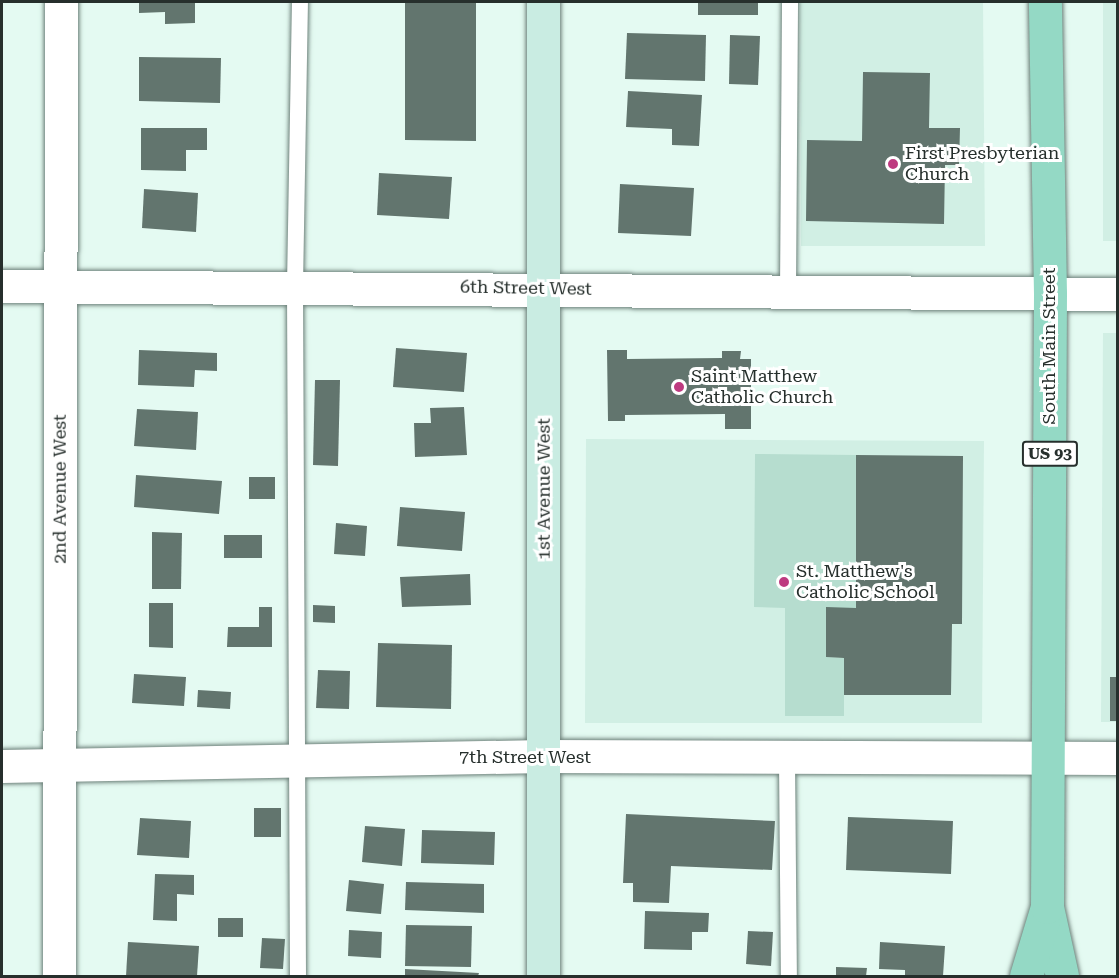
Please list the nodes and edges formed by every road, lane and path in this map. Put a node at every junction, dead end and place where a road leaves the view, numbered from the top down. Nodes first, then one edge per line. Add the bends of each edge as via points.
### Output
1 (61, 2) edge
2 (300, 2) edge
3 (543, 2) edge
4 (790, 2) edge
5 (1045, 2) edge
6 (2, 286) edge
7 (60, 286) junction
8 (295, 286) junction
9 (543, 289) junction
10 (789, 291) junction
11 (1050, 294) junction
12 (1118, 294) edge
13 (543, 756) junction
14 (1118, 758) edge
15 (297, 759) junction
16 (787, 759) junction
17 (1049, 761) junction
18 (2, 766) edge
19 (60, 766) junction
20 (1047, 907) junction
21 (59, 976) edge
22 (298, 976) edge
23 (543, 976) edge
24 (789, 976) edge
25 (1026, 976) edge
26 (1062, 976) edge

1 - 7 street, 2nd Avenue West
2 - 8 lane
3 - 9 street, 1st Avenue West
4 - 10 lane
5 - 11 main road, South Main Street / US 93
6 - 7 street, 6th Street West
7 - 8 street, 6th Street West
7 - 19 street, 2nd Avenue West
8 - 9 street, 6th Street West
8 - 15 lane
9 - 10 street, 6th Street West
9 - 13 street, 1st Avenue West
10 - 11 street, 6th Street West
11 - 12 street, 6th Street West
11 - 17 main road, South Main Street / US 93
13 - 15 street, 7th Street West
13 - 16 street, 7th Street West
13 - 23 street, 1st Avenue West
14 - 17 street, 7th Street West
15 - 19 street, 7th Street West
15 - 22 lane
16 - 17 street, 7th Street West
16 - 24 lane
17 - 20 main road, South Main Street / US 93
18 - 19 street, 7th Street West
19 - 21 street, 2nd Avenue West
20 - 25 main road, South Main Street / US 93
20 - 26 main road, South Main Street / US 93

